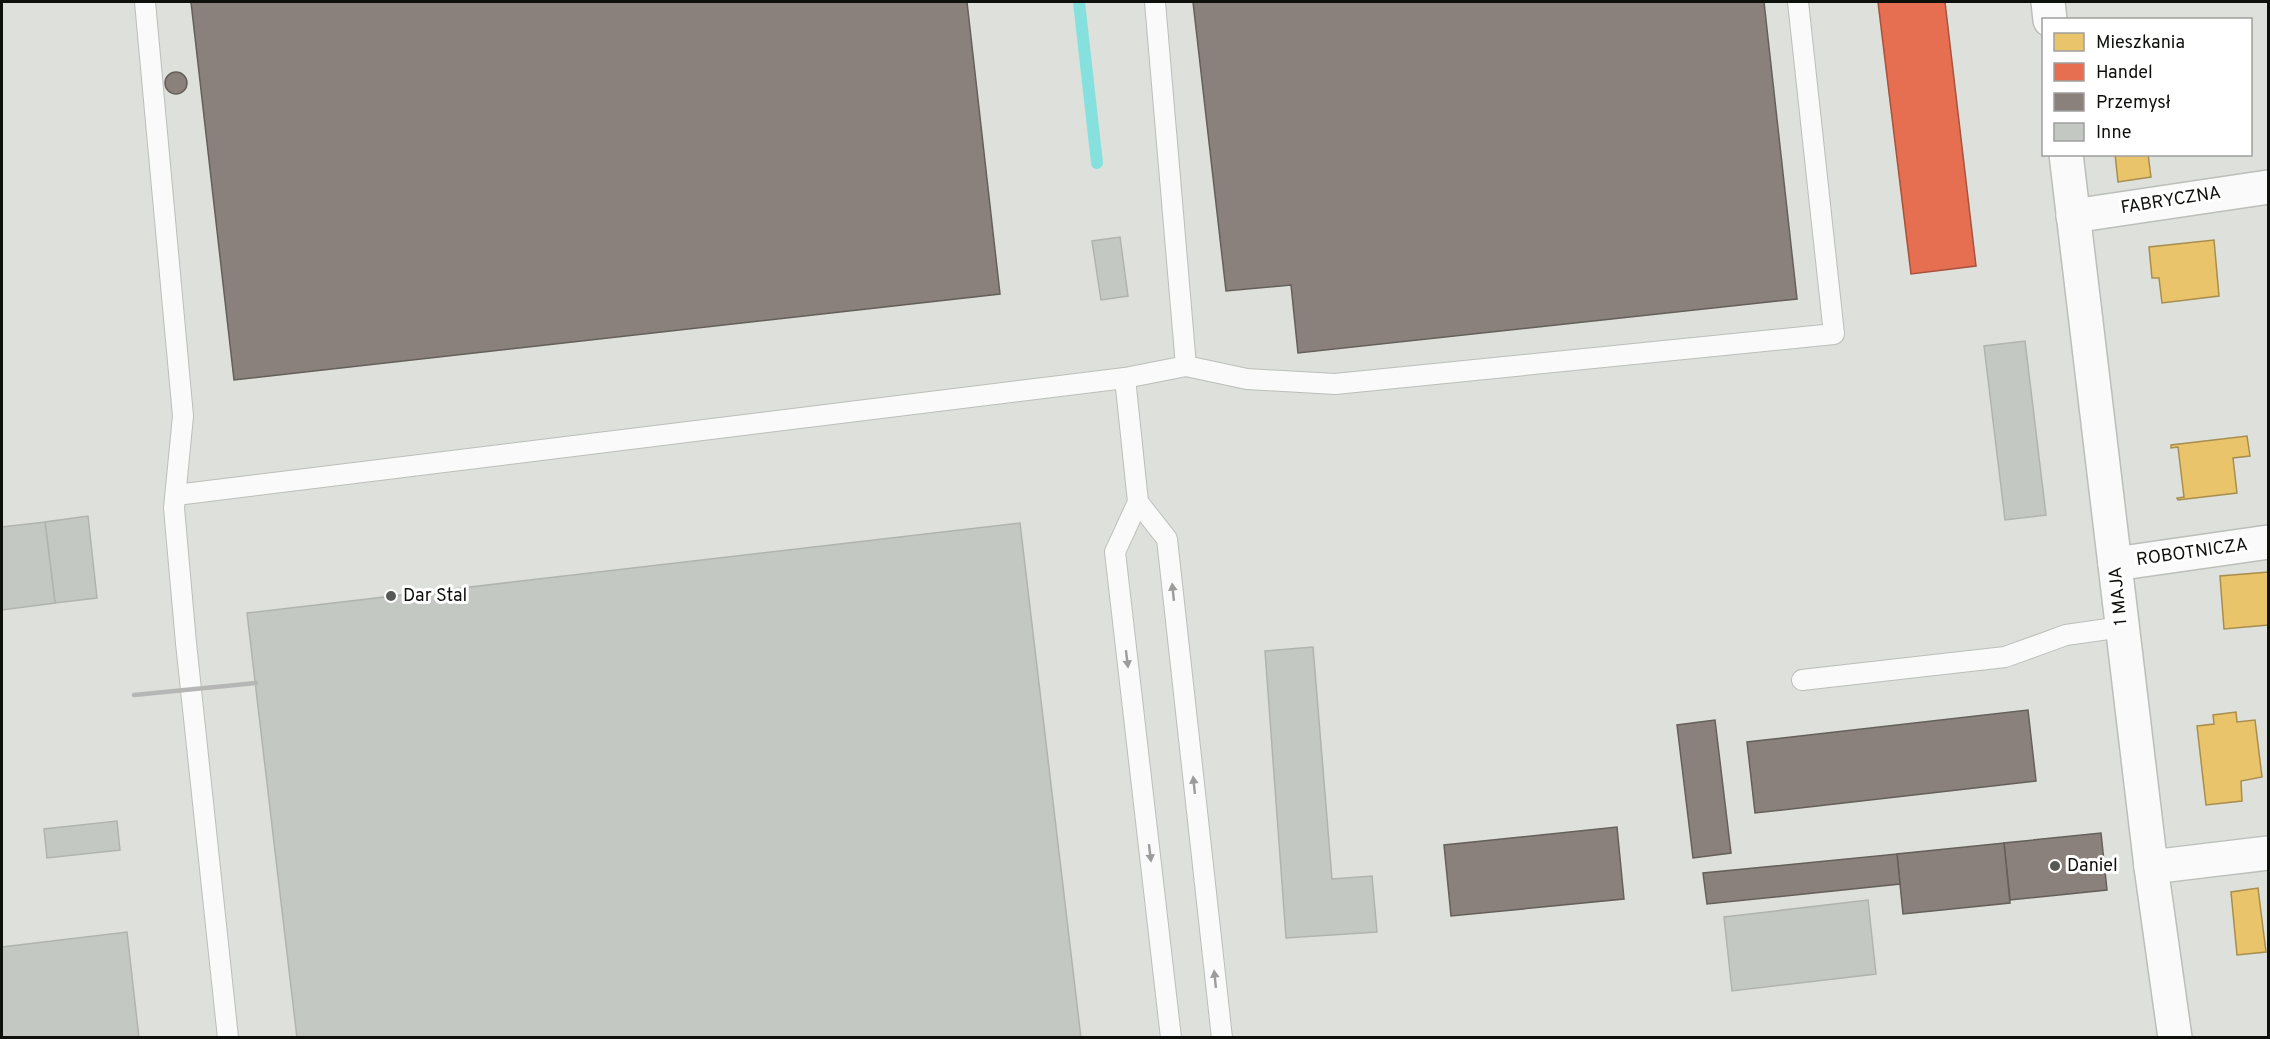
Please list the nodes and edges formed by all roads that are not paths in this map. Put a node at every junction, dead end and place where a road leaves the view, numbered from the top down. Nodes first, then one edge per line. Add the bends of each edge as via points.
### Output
1 (145, 2) edge
2 (1155, 2) edge
3 (1798, 2) edge
4 (2048, 2) edge
5 (2050, 18) edge
6 (2066, 156) edge
7 (2268, 187) edge
8 (2073, 216) junction
9 (1186, 366) junction
10 (1125, 378) junction
11 (176, 495) junction
12 (1138, 502) junction
13 (2268, 542) edge
14 (2115, 564) junction
15 (2122, 627) junction
16 (1802, 680) dead end
17 (2268, 853) edge
18 (2151, 867) junction
19 (228, 1038) edge
20 (1171, 1038) edge
21 (1222, 1038) edge
22 (2175, 1038) edge

1 - 11 lane via 183,416
2 - 9 lane
3 - 9 lane via 1834,334 1335,384 1247,379
4 - 5 street
6 - 8 street, 1 MAJA
7 - 8 street, FABRYCZNA
8 - 14 street, 1 MAJA
9 - 10 lane
10 - 11 lane
10 - 12 lane
11 - 19 lane via 186,643
12 -> 20 lane via 1115,552
21 -> 12 lane via 1167,539
13 - 14 street, ROBOTNICZA
14 - 15 street, 1 MAJA
15 - 16 lane via 2066,635 2005,657
15 - 18 street, 1 MAJA
17 - 18 street
18 - 22 street, 1 MAJA

